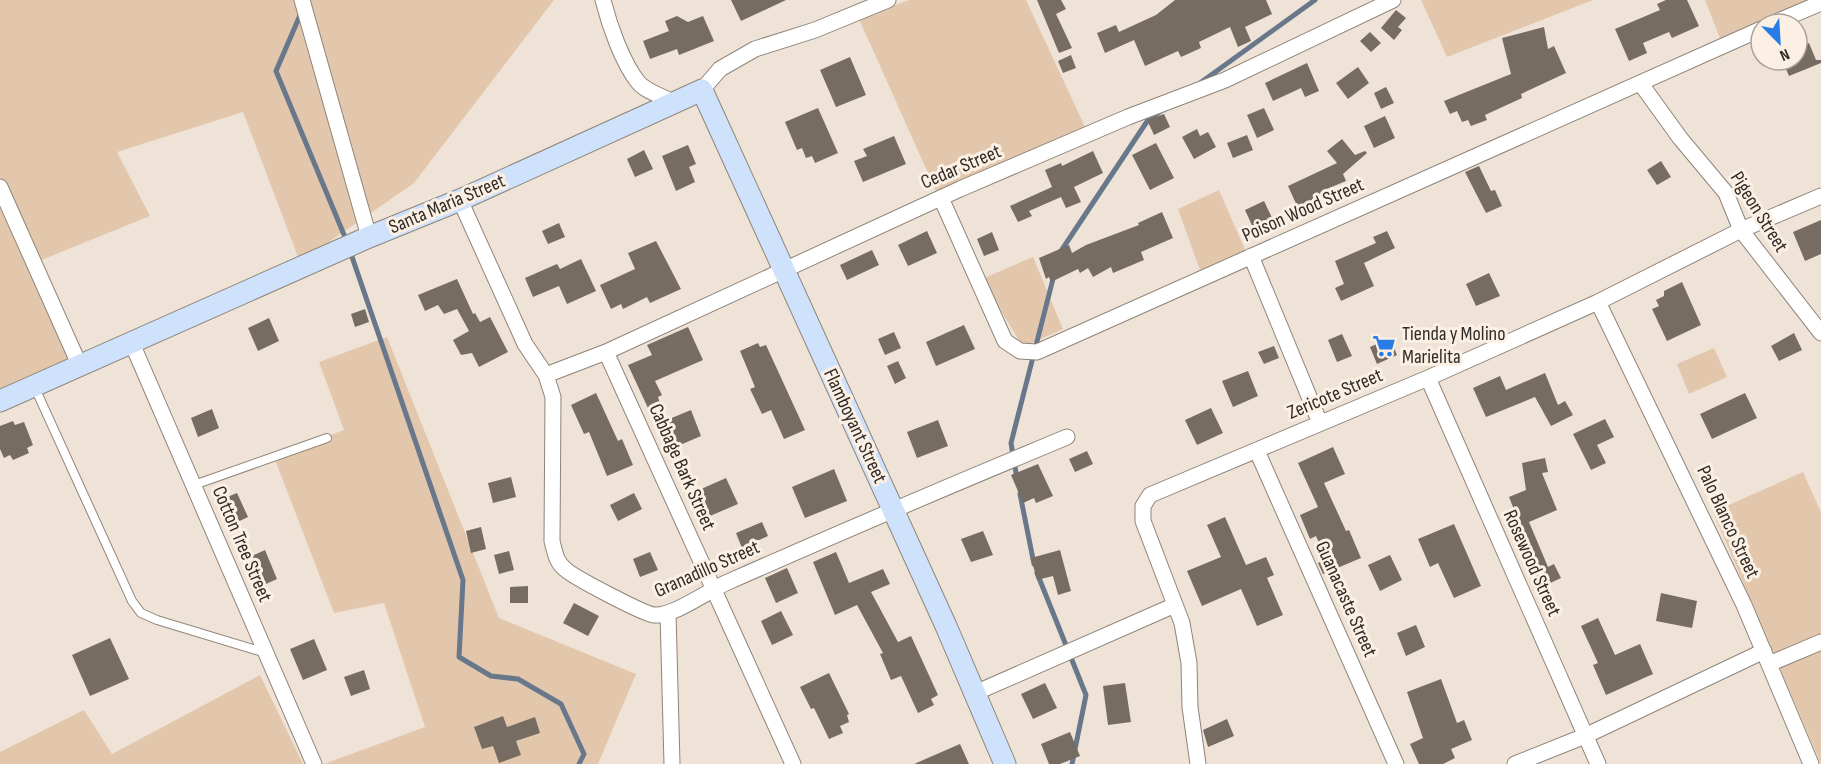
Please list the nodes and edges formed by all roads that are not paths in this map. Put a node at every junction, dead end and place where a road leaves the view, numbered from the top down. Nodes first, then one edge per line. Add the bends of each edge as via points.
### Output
1 (302, 0) edge
2 (603, 0) edge
3 (888, 0) edge
4 (1393, 0) edge
5 (1821, 3) edge
6 (1800, 12) edge
7 (1749, 34) edge
8 (1641, 84) junction
9 (702, 90) junction
10 (674, 103) junction
11 (0, 187) edge
12 (1821, 196) edge
13 (941, 198) junction
14 (460, 200) junction
15 (1741, 230) junction
16 (369, 237) junction
17 (1251, 256) junction
18 (782, 270) junction
19 (1598, 302) junction
20 (1821, 333) edge
21 (131, 341) junction
22 (606, 352) junction
23 (79, 364) junction
24 (546, 375) junction
25 (1428, 378) junction
26 (34, 386) junction
27 (0, 401) edge
28 (1320, 423) junction
29 (1067, 437) dead end
30 (327, 438) dead end
31 (1257, 451) junction
32 (194, 485) junction
33 (894, 508) junction
34 (714, 588) junction
35 (1175, 605) junction
36 (668, 613) junction
37 (1821, 642) edge
38 (266, 653) junction
39 (1766, 657) junction
40 (975, 693) junction
41 (1585, 736) junction
42 (314, 764) edge
43 (672, 764) edge
44 (794, 764) edge
45 (1005, 764) edge
46 (1198, 764) edge
47 (1396, 764) edge
48 (1515, 764) edge
49 (1598, 764) edge
50 (1811, 764) edge

1 - 16 street
2 - 10 street via 609,22 638,81
3 - 9 street, Santa Maria Street via 755,49 720,69
4 - 13 street, Cedar Street via 1225,80 1128,117
5 - 6 street
7 - 8 street, Poison Wood Street
8 - 15 street, Pigeon Street via 1726,193
8 - 17 street, Poison Wood Street
9 - 10 street, Santa Maria Street
9 - 18 street, Flamboyant Street
10 - 14 street, Santa Maria Street
11 - 23 street
12 - 15 street, Zericote Street
13 - 17 street, Poison Wood Street via 1005,341 1020,351 1037,352
13 - 18 street, Cedar Street
14 - 16 street, Santa Maria Street
14 - 24 street, Granadillo Street via 525,344
15 - 19 street, Zericote Street
15 - 20 street, Pigeon Street
16 - 21 street, Santa Maria Street
17 - 28 street
18 - 22 street, Cedar Street
18 - 33 street, Flamboyant Street
19 - 25 street, Zericote Street
19 - 39 street, Palo Blanco Street
21 - 23 street, Santa Maria Street
21 - 32 street, Cotton Tree Street
22 - 24 street, Cedar Street
22 - 34 street, Cabbage Bark Street
23 - 26 street, Santa Maria Street
24 - 36 street, Granadillo Street via 553,398 552,541 556,558 566,570 640,611
25 - 28 street, Zericote Street
25 - 41 street, Rosewood Street
26 - 27 street, Santa Maria Street
26 - 38 lane via 132,601 141,613
28 - 31 street, Zericote Street
29 - 33 street, Granadillo Street
30 - 32 lane
31 - 35 street, Zericote Street via 1160,489 1149,495 1143,506 1143,520
31 - 47 street, Guanacaste Street
32 - 38 street, Cotton Tree Street
33 - 34 street, Granadillo Street
33 - 40 street, Flamboyant Street
34 - 36 street, Granadillo Street
34 - 44 street, Cabbage Bark Street
35 - 40 street
35 - 46 street, Zericote Street via 1189,663 1191,726
36 - 43 street
37 - 39 street
38 - 42 street, Cotton Tree Street
39 - 41 street
39 - 50 street, Palo Blanco Street
40 - 45 street, Flamboyant Street
41 - 48 street
41 - 49 street, Rosewood Street

